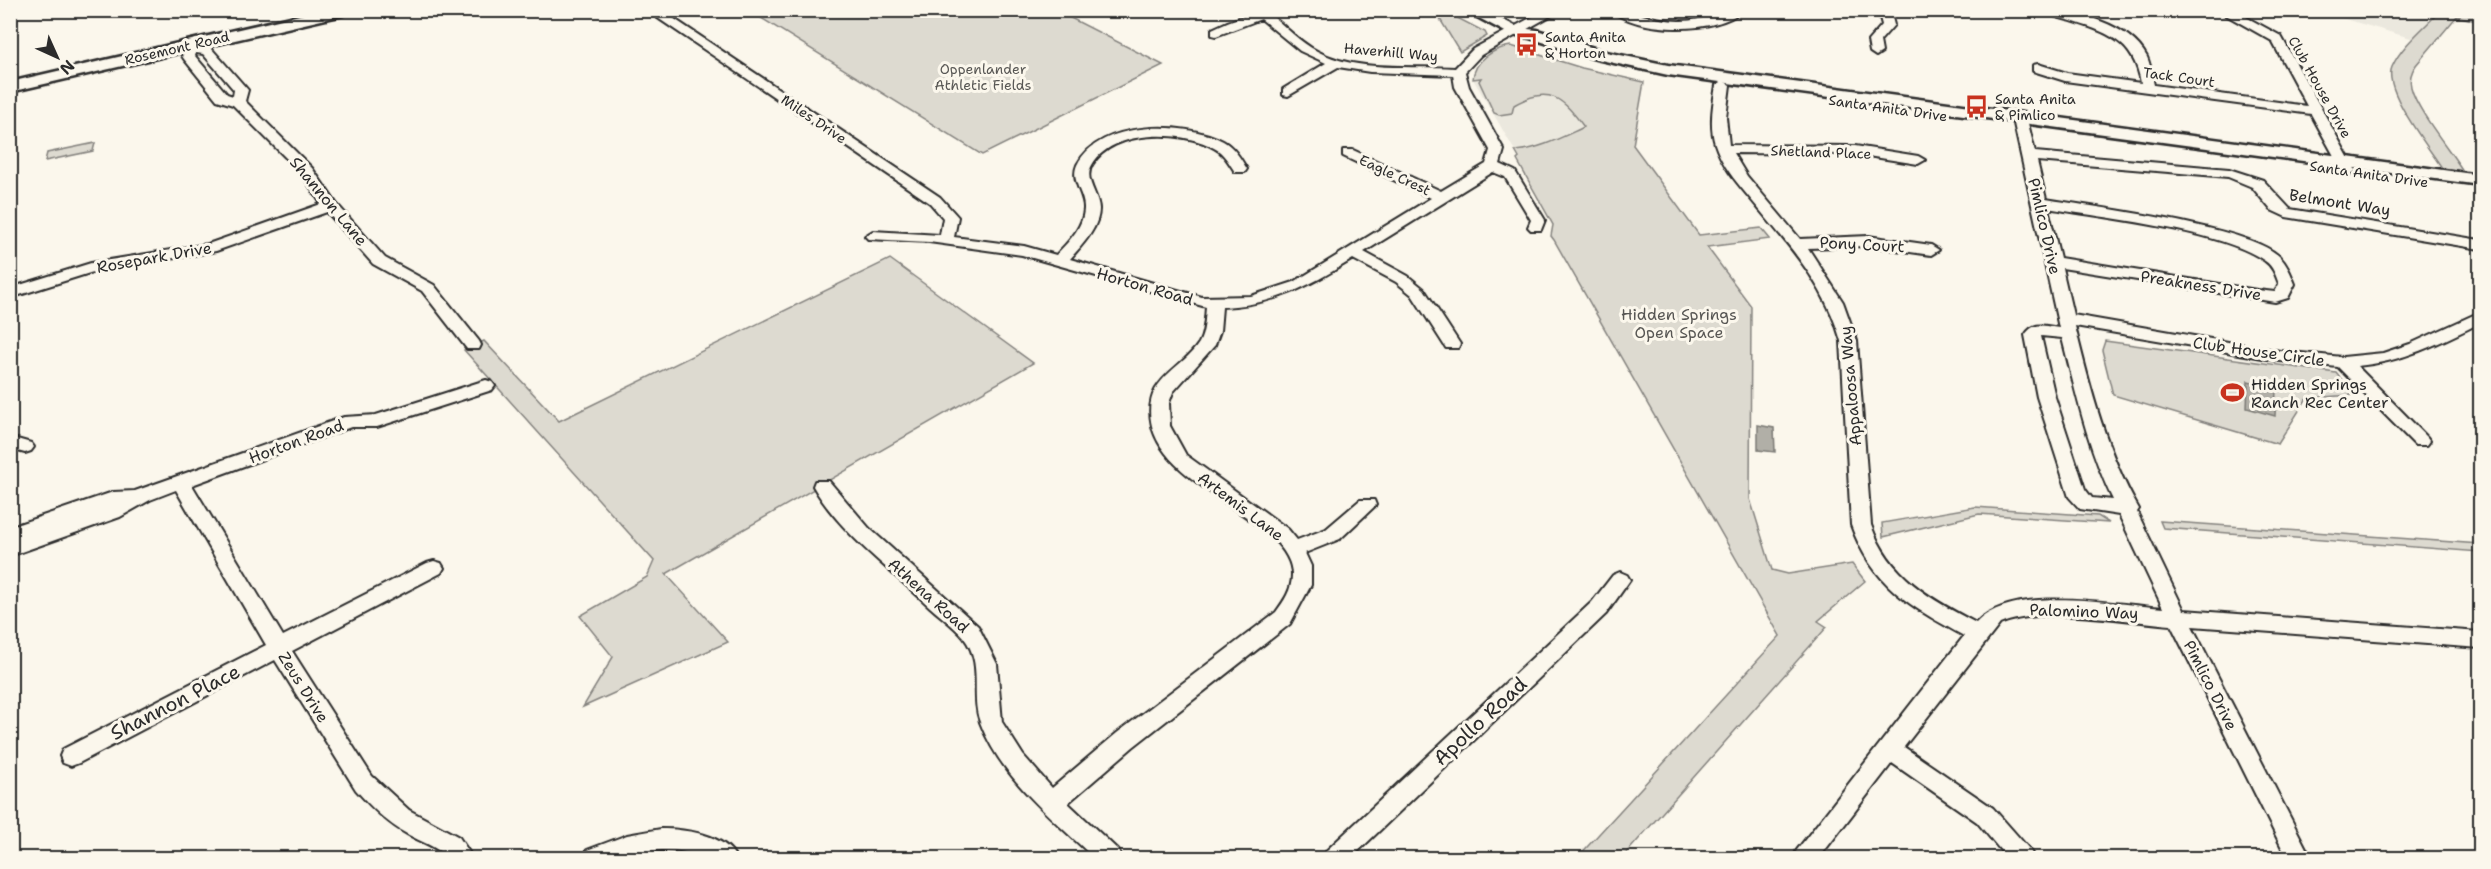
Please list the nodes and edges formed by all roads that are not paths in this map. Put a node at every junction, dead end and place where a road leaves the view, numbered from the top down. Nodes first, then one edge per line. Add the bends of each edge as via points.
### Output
1 (343, 10) edge
2 (652, 10) edge
3 (1282, 10) edge
4 (1471, 10) edge
5 (1555, 10) edge
6 (1616, 10) edge
7 (1737, 10) edge
8 (1884, 10) edge
9 (2048, 10) edge
10 (2223, 10) edge
11 (1263, 15) junction
12 (1216, 32) dead end
13 (1516, 32) junction
14 (192, 46) junction
15 (1876, 52) dead end
16 (1336, 62) junction
17 (2038, 68) dead end
18 (1459, 72) junction
19 (1722, 86) junction
20 (10, 87) edge
21 (2148, 88) junction
22 (1288, 92) dead end
23 (2317, 111) junction
24 (2021, 123) junction
25 (1724, 149) junction
26 (1348, 153) dead end
27 (2029, 156) junction
28 (1918, 160) dead end
29 (1492, 165) junction
30 (2347, 166) junction
31 (1240, 169) dead end
32 (2481, 180) edge
33 (2481, 189) edge
34 (1443, 198) junction
35 (2039, 202) junction
36 (330, 206) junction
37 (1536, 227) dead end
38 (873, 236) dead end
39 (944, 241) junction
40 (1794, 243) junction
41 (2481, 244) edge
42 (1931, 250) dead end
43 (1354, 253) junction
44 (1060, 261) junction
45 (2053, 262) junction
46 (10, 293) edge
47 (1214, 303) junction
48 (2481, 317) edge
49 (2067, 327) junction
50 (1452, 344) dead end
51 (473, 345) dead end
52 (2343, 362) junction
53 (486, 386) dead end
54 (2421, 441) dead end
55 (181, 482) junction
56 (822, 486) dead end
57 (143, 495) junction
58 (1367, 505) dead end
59 (2129, 509) junction
60 (10, 534) edge
61 (10, 549) edge
62 (1295, 549) junction
63 (434, 568) dead end
64 (1620, 580) dead end
65 (2177, 615) junction
66 (1978, 634) junction
67 (2481, 640) edge
68 (279, 648) junction
69 (1890, 749) junction
70 (72, 756) dead end
71 (1053, 802) junction
72 (461, 858) edge
73 (595, 858) edge
74 (724, 858) edge
75 (1110, 858) edge
76 (1335, 858) edge
77 (1804, 858) edge
78 (2022, 858) edge
79 (2299, 858) edge

1 - 14 main road, Rosemont Road
2 - 39 street, Miles Drive via 935,200 951,217 950,232
3 - 11 street
4 - 13 main road, Santa Anita Drive
5 - 13 street
6 - 7 street via 1654,22 1688,25 1720,20
8 - 15 street via 1888,26 1874,41
9 - 21 street via 2100,28 2130,45 2143,63
10 - 23 street, Club House Drive via 2277,39
11 - 12 street
11 - 16 street, Haverhill Way via 1309,51
13 - 18 street via 1477,52
13 - 19 main road, Santa Anita Drive via 1522,38 1598,62
13 - 24 main road, Santa Anita Drive via 1668,70
14 - 20 main road, Rosemont Road
14 - 36 street, Shannon Lane via 189,56 222,97 238,102 307,171
16 - 18 street, Haverhill Way
16 - 22 street
17 - 21 street, Tack Court via 2065,77
18 - 29 street via 1462,87 1497,150
19 - 24 main road, Santa Anita Drive
19 - 25 street, Appaloosa Way via 1719,134
21 - 23 street, Tack Court
23 - 30 street, Club House Drive
24 - 27 street, Pimlico Drive
24 - 30 main road, Santa Anita Drive
25 - 28 street, Shetland Place via 1855,150
25 - 40 street, Appaloosa Way via 1738,174
26 - 34 street, Eagle Crest
27 - 35 street, Pimlico Drive
27 - 41 street, Belmont Way via 2228,172 2261,185 2269,191 2277,209 2286,213
29 - 34 street, Horton Road
29 - 37 street via 1510,174 1538,220
30 - 32 main road, Santa Anita Drive
30 - 33 main road, Santa Anita Drive
31 - 44 street via 1230,152 1221,146 1184,133 1139,134 1108,143 1091,155 1083,169 1090,217 1083,233
34 - 43 street, Horton Road
35 - 45 street, Pimlico Drive
35 - 45 street, Preakness Drive via 2235,240 2272,258 2287,284 2282,295 2266,296
36 - 46 street, Rosepark Drive via 211,248 91,268
36 - 51 street, Shannon Lane via 379,261 428,288
38 - 39 street, Horton Road via 930,237
39 - 44 street, Horton Road via 1000,247
40 - 42 street, Pony Court via 1868,241
40 - 66 street, Appaloosa Way via 1844,318 1849,341 1861,525 1868,548 1879,566 1907,593
43 - 47 street, Horton Road via 1284,292 1252,301
43 - 50 street via 1411,286
44 - 47 street, Horton Road
45 - 49 street, Pimlico Drive
47 - 62 street, Artemis Lane via 1209,339 1202,351 1170,381 1160,399 1160,430 1180,460 1281,534
48 - 52 street, Club House Circle via 2416,348 2384,358
49 - 52 street, Club House Circle
49 - 59 street, Pimlico Drive via 2097,436
49 - 59 street via 2037,330 2033,335 2046,397 2076,492 2087,504
52 - 54 street
53 - 55 street, Horton Road via 387,418 350,421
55 - 57 street, Horton Road
55 - 68 street, Zeus Drive
56 - 71 street, Athena Road via 862,533 971,632 987,669 991,722 1022,772
57 - 60 street, Horton Road via 113,499
57 - 61 street, Horton Road via 113,512
58 - 62 street via 1333,534
59 - 65 street, Pimlico Drive
62 - 71 street, Artemis Lane via 1302,566 1302,584 1296,601 1283,618 1125,740
63 - 68 street, Shannon Place
64 - 76 street, Apollo Road via 1599,608
65 - 66 street, Palomino Way via 2044,607 2015,609 1993,618
65 - 67 street, Palomino Way
65 - 79 street, Pimlico Drive
66 - 69 street, Palomino Way
68 - 70 street, Shannon Place
68 - 72 street, Zeus Drive via 364,783 408,823 446,839
69 - 77 street, Palomino Way
69 - 78 street via 1985,816
71 - 75 street, Athena Road
73 - 74 street via 624,845 663,839 700,844

